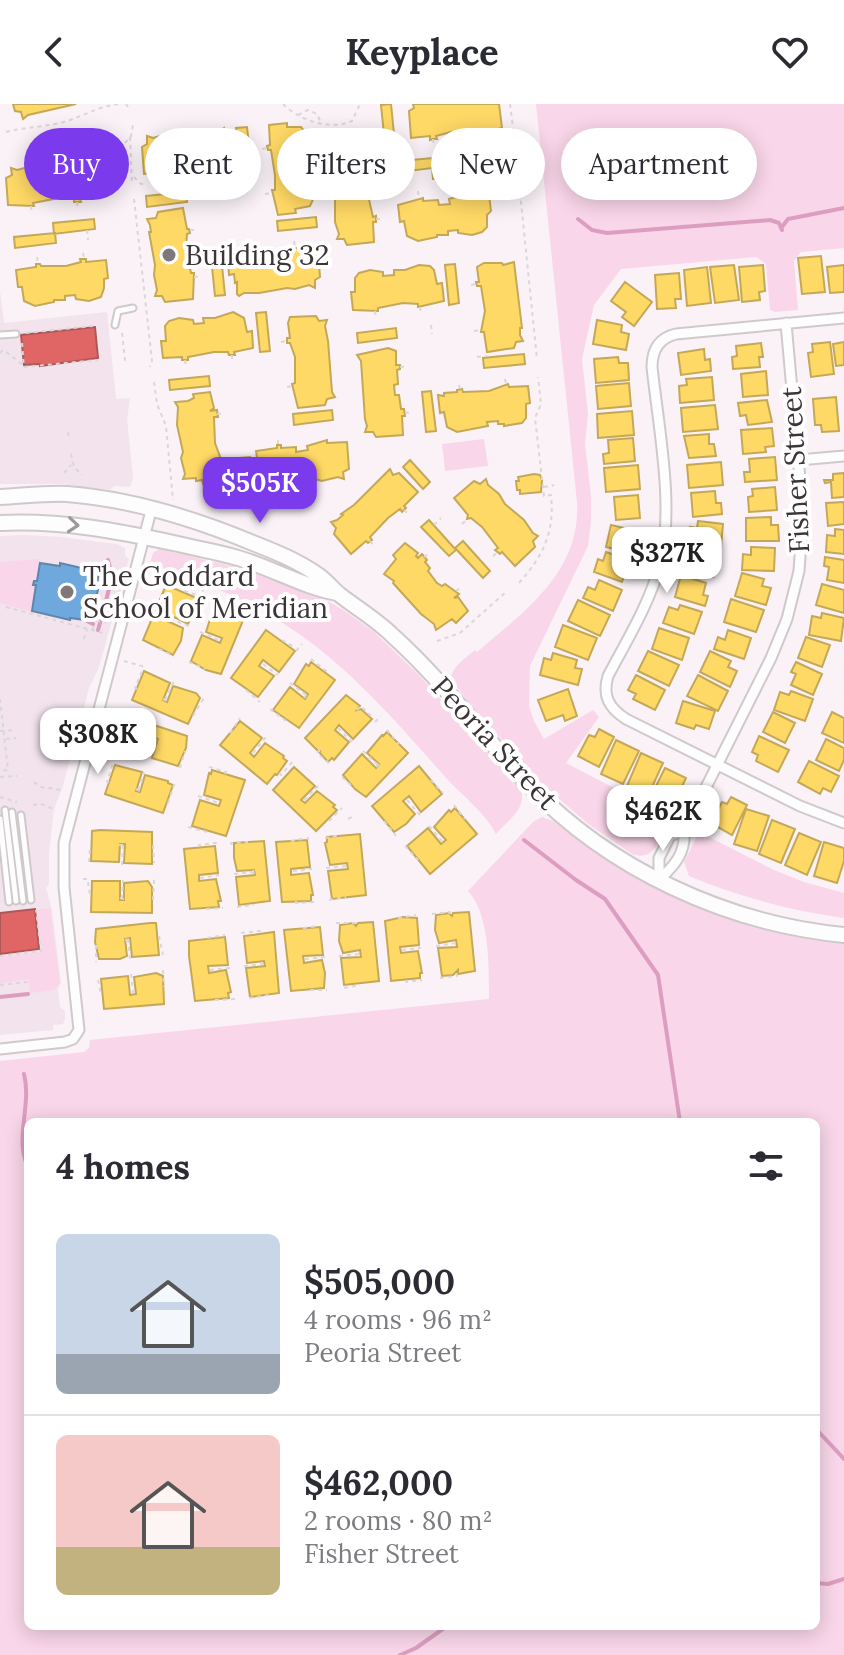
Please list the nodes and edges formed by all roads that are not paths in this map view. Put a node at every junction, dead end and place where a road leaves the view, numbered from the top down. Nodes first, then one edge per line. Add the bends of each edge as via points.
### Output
1 (133, 308) dead end
2 (844, 318) edge
3 (786, 323) junction
4 (115, 325) dead end
5 (16, 334) dead end
6 (0, 335) edge
7 (844, 456) edge
8 (799, 460) junction
9 (7, 496) edge
10 (152, 507) junction
11 (0, 523) edge
12 (144, 536) junction
13 (337, 593) junction
14 (717, 765) junction
15 (8, 811) dead end
16 (21, 815) dead end
17 (0, 819) edge
18 (844, 823) edge
19 (684, 831) junction
20 (659, 880) junction
21 (31, 900) dead end
22 (844, 935) edge
23 (0, 1049) edge

1 - 4 lane via 118,311
2 - 3 street
3 - 8 street, Fisher Street
3 - 14 street via 670,335 659,342 653,357 665,540 654,583 608,676 606,695 626,719
5 - 6 lane
7 - 8 street
8 - 14 street, Fisher Street via 803,534 792,603 771,658
9 - 10 main road, Peoria Street via 69,495
10 - 12 street
10 - 13 main road, Peoria Street via 276,551 316,573
11 -> 12 main road, Peoria Street via 75,524
12 - 13 main road, Peoria Street via 240,558
12 - 23 street via 64,843 80,1023 76,1036 65,1042
13 - 20 main road, Peoria Street via 411,653 551,806 608,850
14 - 18 street
14 - 19 street, Fisher Street
15 - 17 lane via 16,901
16 - 21 lane
19 - 20 street, Fisher Street via 685,843 675,865
19 - 20 street, Fisher Street via 670,836 659,858
20 - 22 main road, Peoria Street via 738,913

